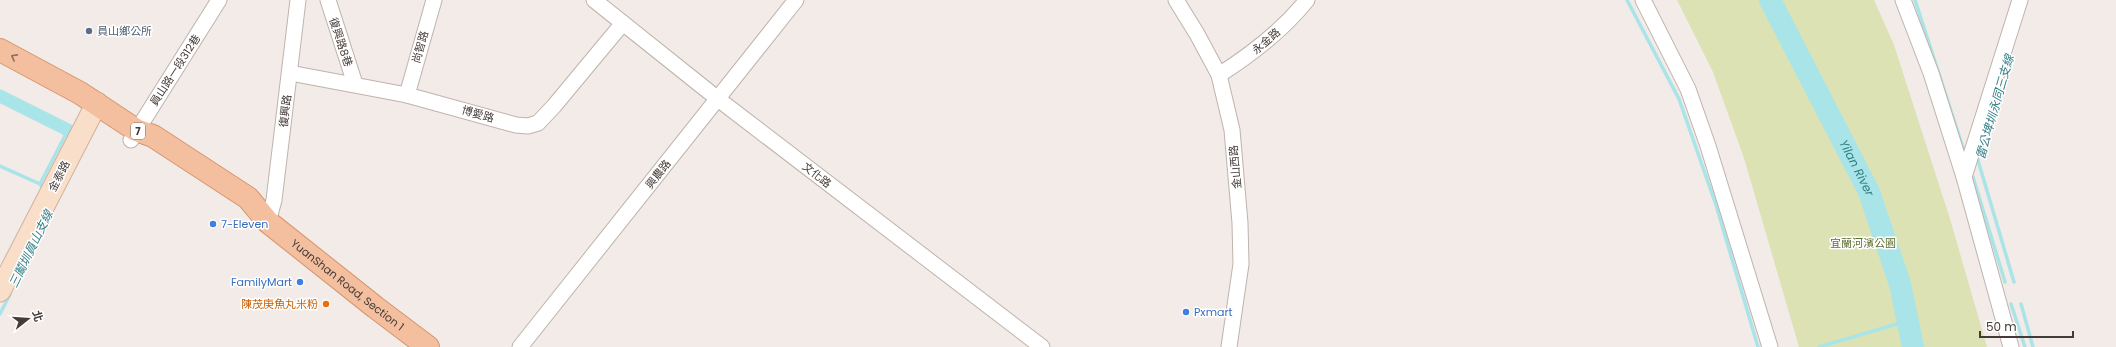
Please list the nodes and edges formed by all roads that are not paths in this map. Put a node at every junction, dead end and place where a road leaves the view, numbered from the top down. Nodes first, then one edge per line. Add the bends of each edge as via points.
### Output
1 (220, 0) edge
2 (298, 0) edge
3 (328, 0) edge
4 (434, 0) edge
5 (594, 0) edge
6 (796, 0) edge
7 (1176, 0) edge
8 (1307, 0) edge
9 (1643, 0) edge
10 (1903, 0) edge
11 (2020, 0) edge
12 (623, 23) junction
13 (0, 50) edge
14 (0, 66) edge
15 (290, 73) junction
16 (1220, 75) junction
17 (355, 84) junction
18 (407, 94) junction
19 (718, 99) junction
20 (94, 109) junction
21 (133, 135) junction
22 (1964, 177) junction
23 (268, 222) junction
24 (0, 291) edge
25 (400, 326) junction
26 (409, 347) edge
27 (428, 347) edge
28 (520, 347) edge
29 (1042, 347) edge
30 (1229, 347) edge
31 (1770, 347) edge
32 (2011, 347) edge

1 - 21 street, 員山路一段312巷
2 - 15 street, 復興路
3 - 17 street, 復興路8巷
4 - 18 street, 尚智路
5 - 12 street, 文化路
6 - 19 street, 興農路
7 - 16 street, 金山西路
8 - 16 street, 永金路 via 1293,17 1254,51
9 - 31 street via 1688,89
10 - 22 street via 1932,73
11 - 22 street
12 - 18 street, 博愛路 via 538,123 528,126 516,125
12 - 19 street, 文化路
20 -> 13 main road, YuanShan Road, Section 1 / 7
14 - 20 main road, YuanShan Road, Section 1 / 7
15 - 17 street, 博愛路
15 - 23 street, 復興路 via 274,200
16 - 30 street, 金山西路 via 1232,130 1241,236 1241,264
17 - 18 street, 博愛路
19 - 28 street, 興農路
19 - 29 street, 文化路
20 - 21 main road, YuanShan Road, Section 1 / 7
20 - 24 street, 金泰路
21 - 23 main road, YuanShan Road, Section 1 / 7 via 153,136 248,198
22 - 32 street
23 - 25 main road, YuanShan Road, Section 1 / 7
25 - 26 street
25 - 27 main road, YuanShan Road, Section 1 / 7

